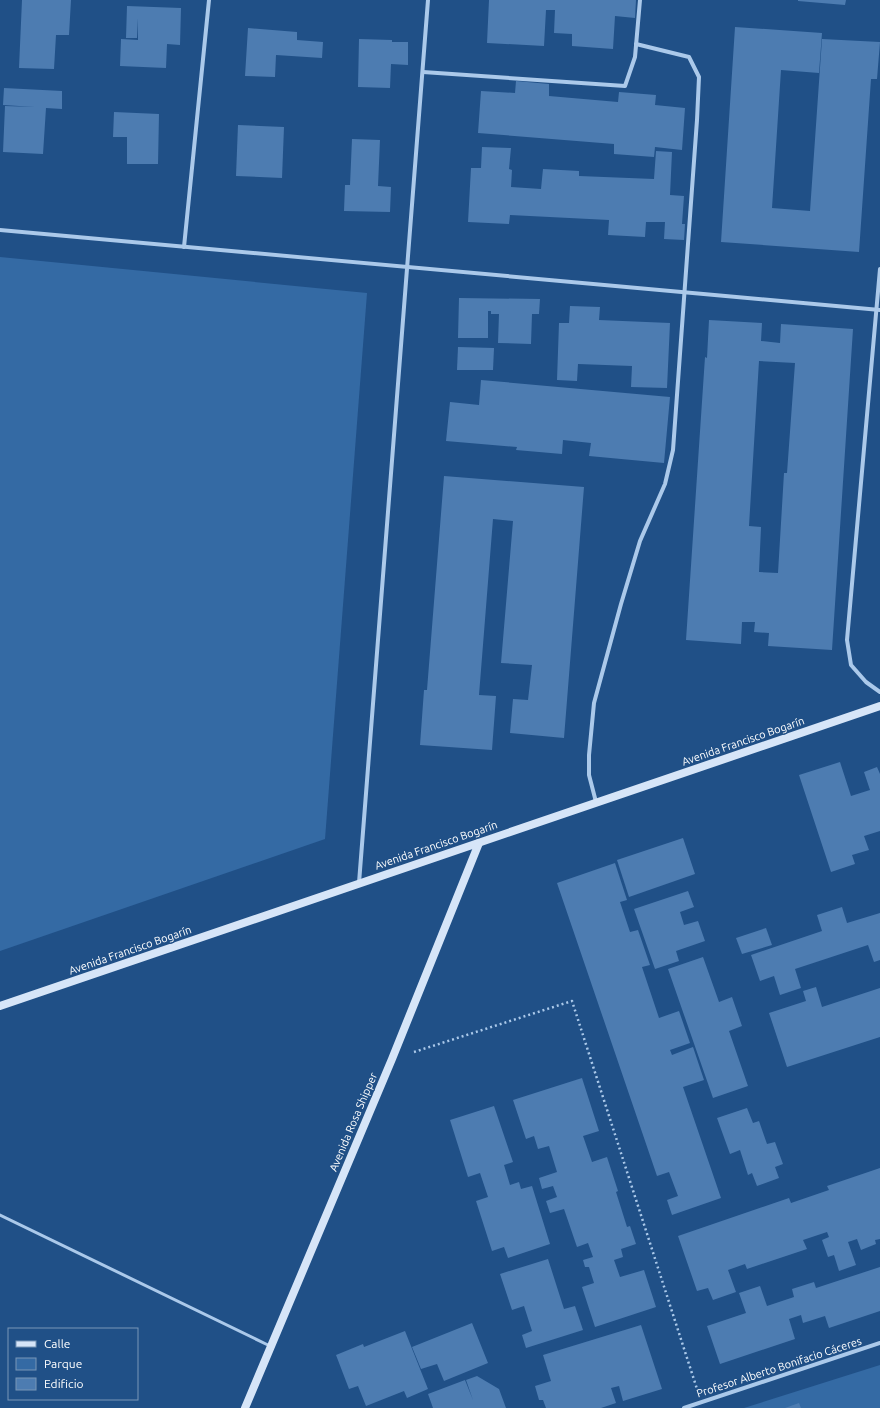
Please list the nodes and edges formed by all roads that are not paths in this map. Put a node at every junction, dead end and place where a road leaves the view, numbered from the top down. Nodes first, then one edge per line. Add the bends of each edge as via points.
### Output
1 (209, 0) edge
2 (428, 0) edge
3 (640, 0) edge
4 (636, 44) junction
5 (423, 72) junction
6 (0, 230) edge
7 (184, 247) junction
8 (407, 267) junction
9 (880, 268) edge
10 (684, 293) junction
11 (878, 310) edge
12 (880, 692) edge
13 (880, 706) edge
14 (596, 802) junction
15 (479, 843) junction
16 (359, 884) junction
17 (0, 1006) edge
18 (0, 1215) edge
19 (880, 1343) edge
20 (271, 1346) junction
21 (701, 1403) junction
22 (245, 1408) edge
23 (684, 1408) edge
24 (703, 1408) edge

1 - 7 street
2 - 5 street
3 - 4 street
4 - 5 street via 635,57 625,86
4 - 10 street via 689,57 699,77
5 - 8 street
6 - 7 street
7 - 8 street
8 - 10 street
8 - 16 street
9 - 11 street
10 - 11 street
10 - 14 street via 673,450 666,484 640,541 594,703 589,775
11 - 12 street via 847,640 850,665
13 - 14 street, Avenida Francisco Bogarín
14 - 15 street, Avenida Francisco Bogarín
15 - 16 street, Avenida Francisco Bogarín
15 - 20 street, Avenida Rosa Shipper via 392,1059
16 - 17 street, Avenida Francisco Bogarín
18 - 20 lane
19 - 21 street, Profesor Alberto Bonifacio Cáceres
20 - 22 street, Avenida Rosa Shipper
21 - 23 street, Profesor Alberto Bonifacio Cáceres
21 - 24 street

